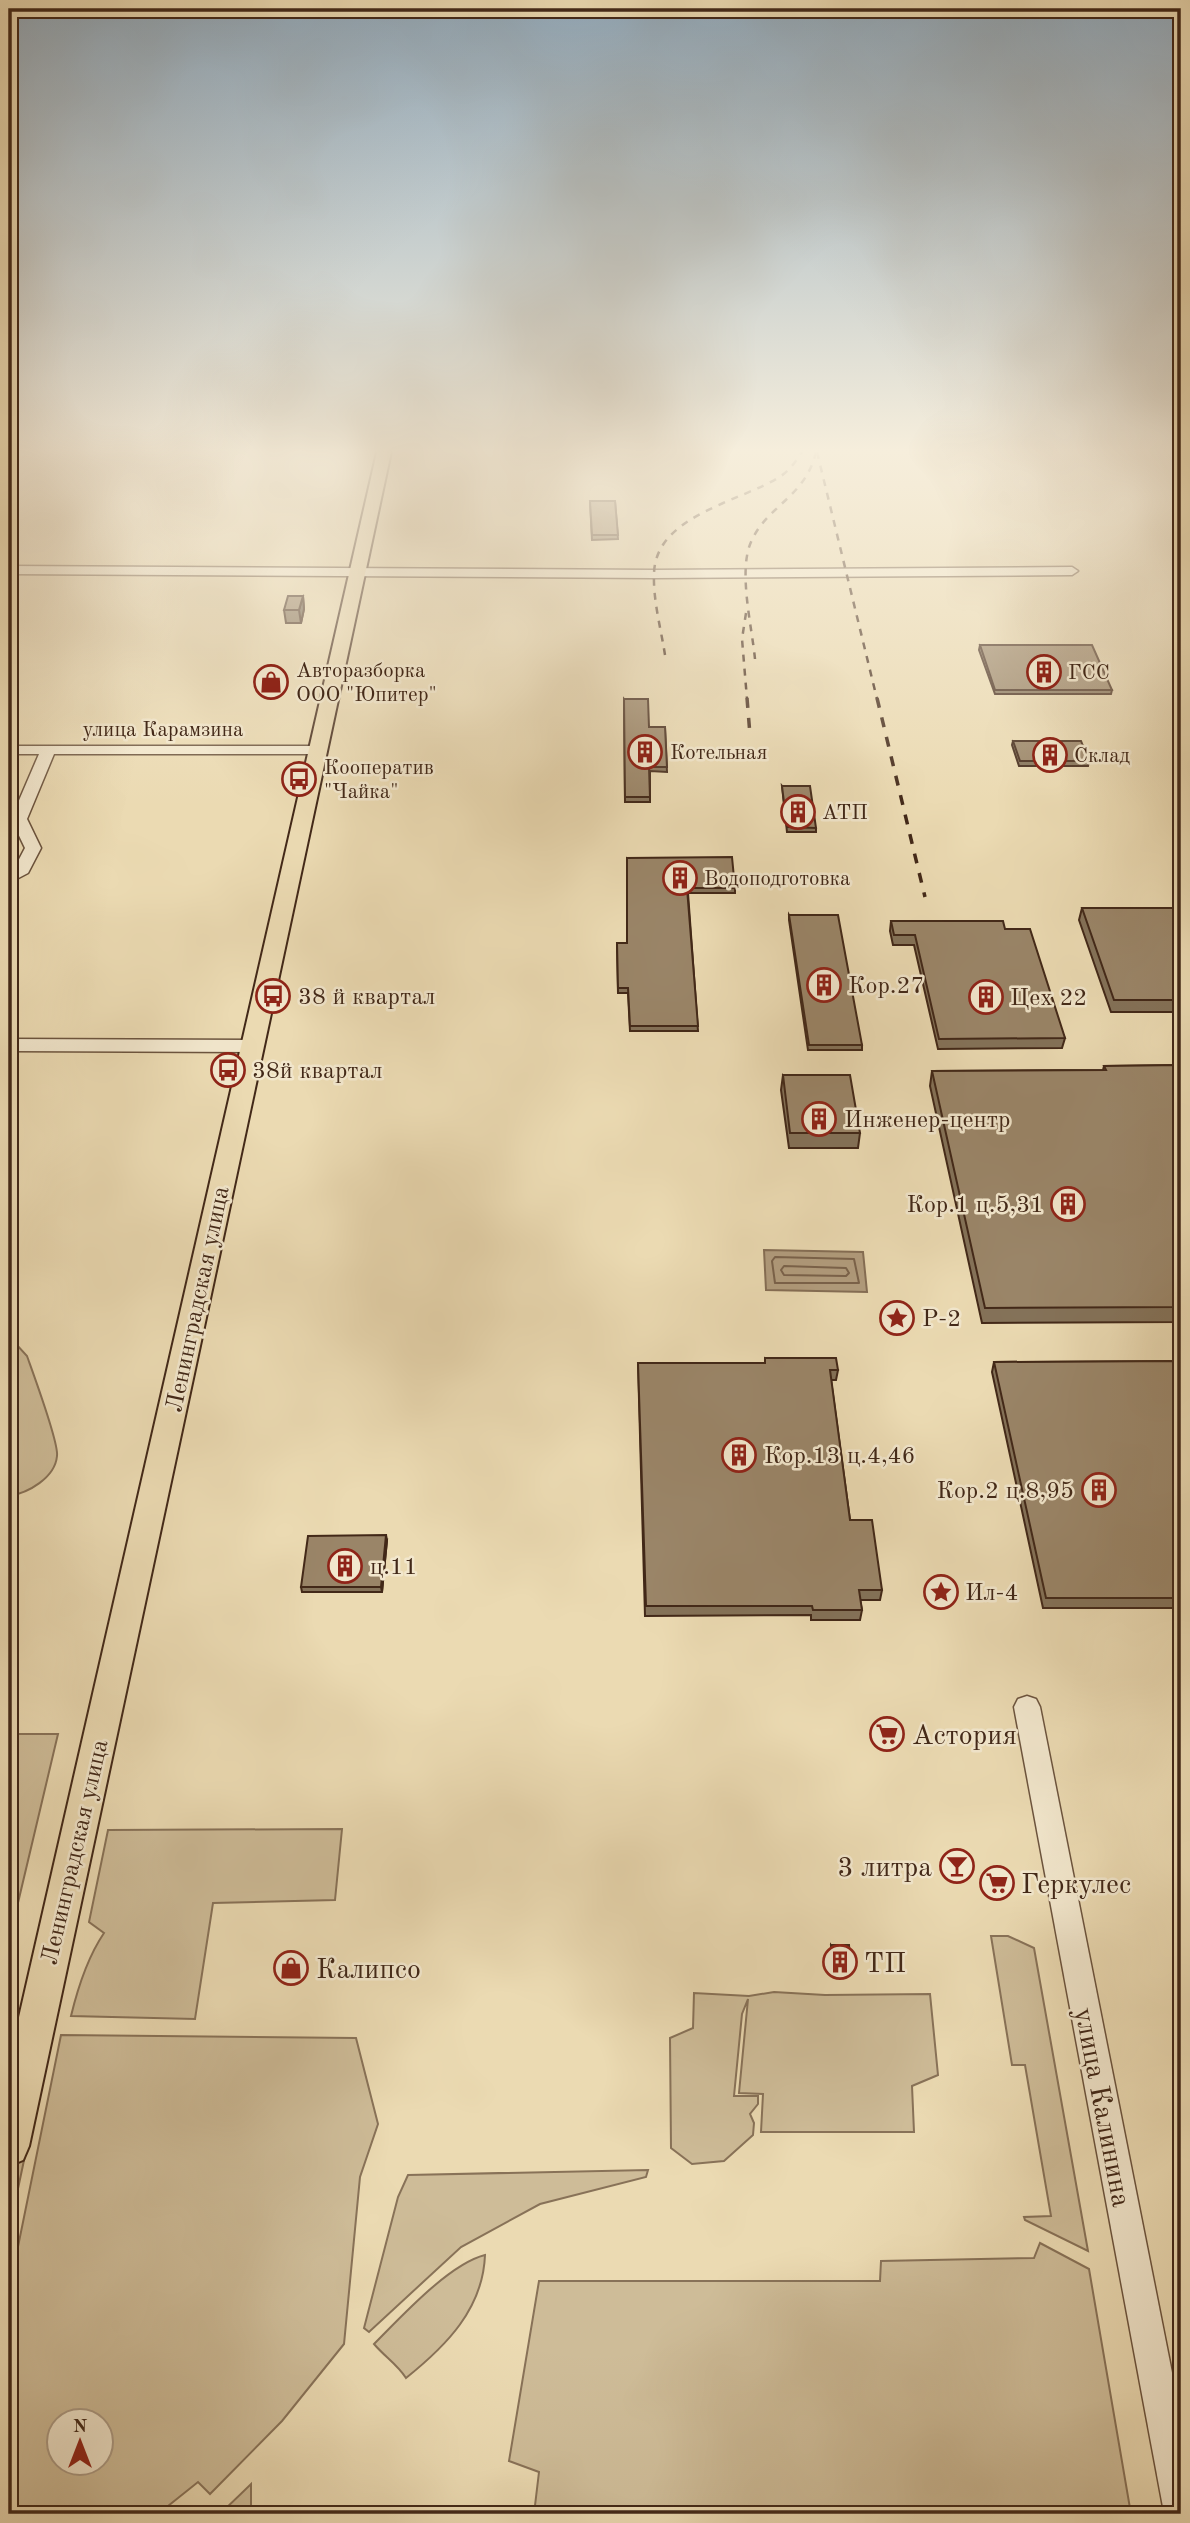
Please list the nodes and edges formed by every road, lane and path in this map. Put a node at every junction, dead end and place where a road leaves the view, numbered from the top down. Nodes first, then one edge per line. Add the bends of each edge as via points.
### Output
1 (9, 570) edge
2 (358, 571) junction
3 (1072, 571) dead end
4 (9, 750) edge
5 (48, 750) junction
6 (318, 750) junction
7 (9, 878) edge
8 (9, 1045) edge
9 (253, 1046) junction
10 (1027, 1707) dead end
11 (9, 2146) edge
12 (1181, 2507) edge

1 - 2 street
2 - 3 street
2 - 6 main road, Ленинградская улица
4 - 5 street, улица Карамзина
5 - 6 street, улица Карамзина
5 - 7 street via 19,819 33,848 22,870
6 - 9 main road, Ленинградская улица
8 - 9 street
9 - 11 main road, Ленинградская улица
10 - 12 street, улица Калинина

